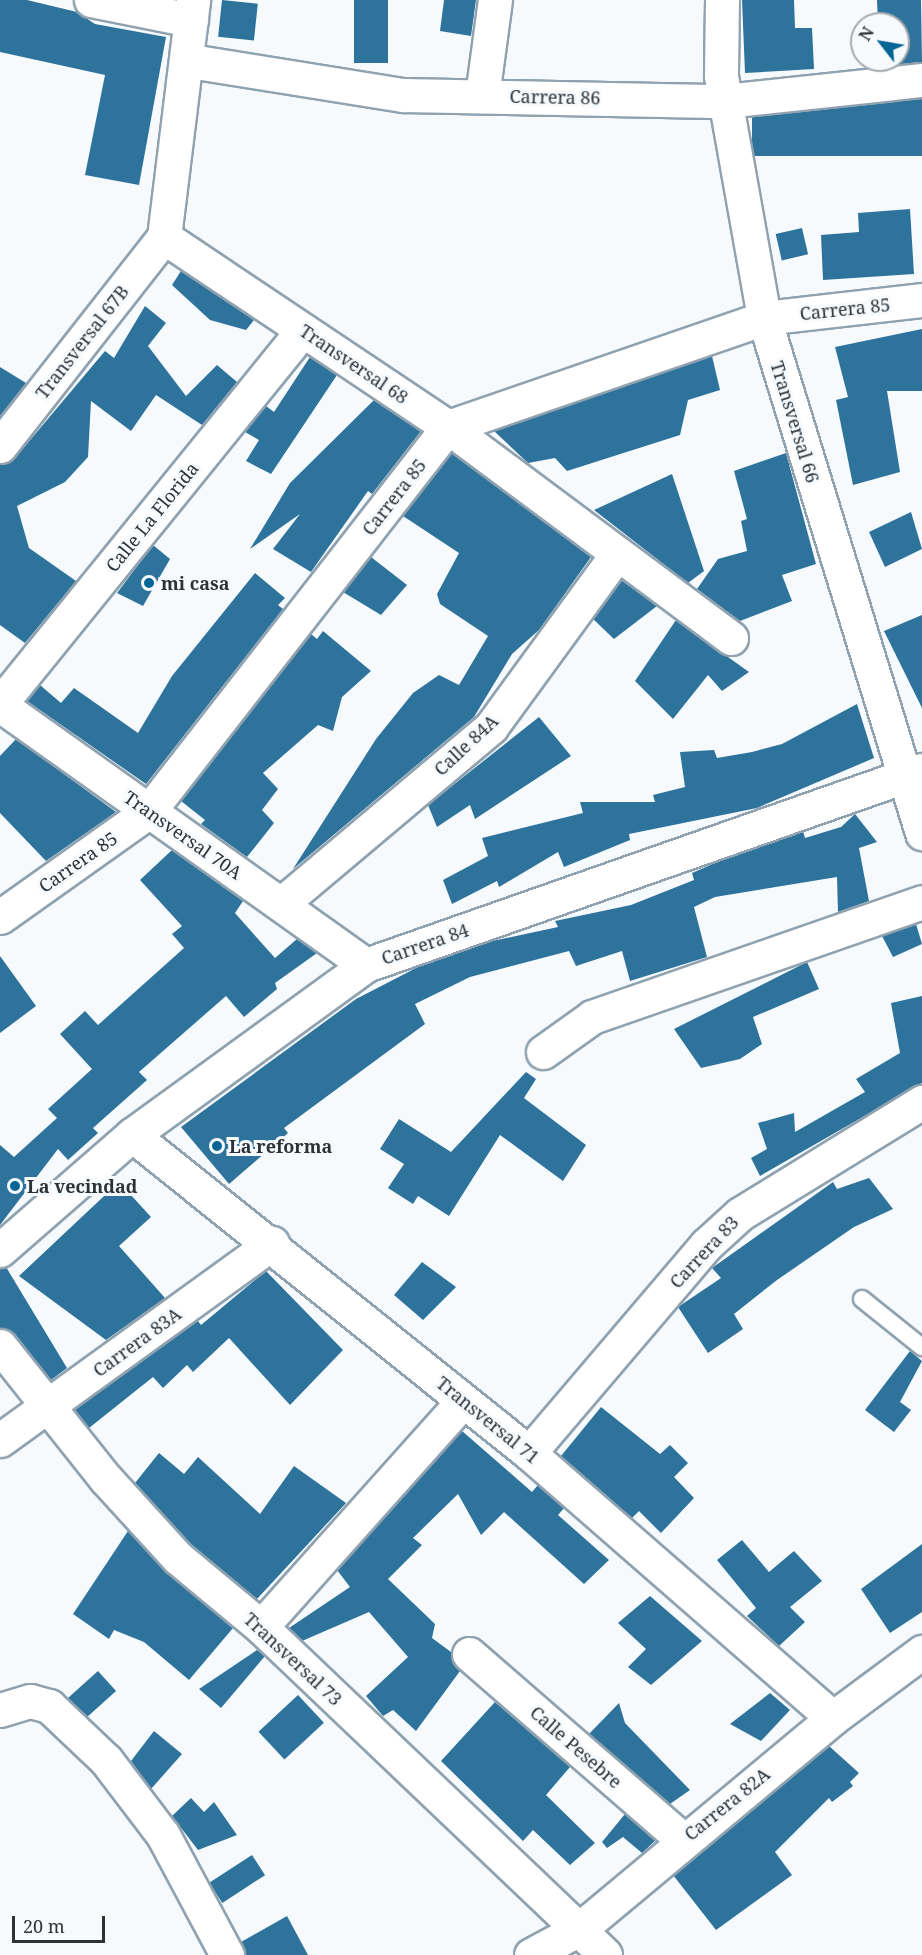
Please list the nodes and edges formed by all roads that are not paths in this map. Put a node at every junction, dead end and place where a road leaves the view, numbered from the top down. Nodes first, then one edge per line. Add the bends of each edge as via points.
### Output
1 (91, 0) edge
2 (495, 0) edge
3 (722, 0) edge
4 (192, 10) edge
5 (190, 61) junction
6 (922, 80) edge
7 (482, 96) junction
8 (725, 101) junction
9 (164, 237) junction
10 (922, 300) edge
11 (764, 318) junction
12 (303, 330) junction
13 (448, 427) junction
14 (0, 446) edge
15 (617, 554) junction
16 (731, 638) dead end
17 (5, 715) edge
18 (913, 773) edge
19 (149, 811) junction
20 (922, 833) edge
21 (922, 902) edge
22 (281, 904) junction
23 (0, 917) edge
24 (366, 965) junction
25 (543, 1052) dead end
26 (922, 1102) edge
27 (132, 1135) junction
28 (272, 1243) junction
29 (0, 1251) edge
30 (862, 1299) dead end
31 (0, 1346) edge
32 (922, 1347) edge
33 (463, 1401) junction
34 (49, 1407) junction
35 (0, 1440) edge
36 (529, 1453) junction
37 (261, 1627) junction
38 (922, 1652) edge
39 (469, 1654) dead end
40 (15, 1706) edge
41 (833, 1718) junction
42 (683, 1840) junction
43 (581, 1928) junction
44 (227, 1955) edge
45 (531, 1955) edge
46 (605, 1955) edge

1 - 4 street
2 - 7 street
3 - 8 street, Transversal 66
4 - 5 street
5 - 7 street, Carrera 86 via 403,95
5 - 9 street
6 - 8 street, Carrera 86
7 - 8 street, Carrera 86
8 - 11 street, Transversal 66
9 - 12 street, Transversal 68
9 - 14 street, Transversal 67B
10 - 11 street, Carrera 85
11 - 13 street, Carrera 85
11 - 18 street, Transversal 66
12 - 13 street, Transversal 68
12 - 17 street, Calle La Florida
13 - 15 street, Transversal 68
13 - 19 street, Carrera 85
15 - 16 street, Transversal 68
15 - 22 street, Calle 84A via 491,727
17 - 19 street, Transversal 70A
18 - 20 street, Transversal 66
18 - 24 street, Carrera 84
19 - 22 street, Transversal 70A
19 - 23 street, Carrera 85
21 - 25 street via 592,1017
22 - 24 street, Transversal 70A
24 - 27 street, Carrera 84
26 - 36 street, Carrera 83 via 740,1214 706,1245
27 - 28 street, Transversal 71
27 - 29 street, Carrera 84
28 - 33 street, Transversal 71
28 - 34 street, Carrera 83A
30 - 32 lane
31 - 34 street, Transversal 73
33 - 36 street, Transversal 71
33 - 37 street
34 - 35 street, Carrera 83A
34 - 37 street, Transversal 73 via 178,1558
36 - 41 street, Transversal 71
37 - 43 street, Transversal 73
38 - 41 street, Carrera 82A
39 - 42 street, Calle Pesebre
40 - 44 street via 49,1706 106,1760 163,1835
41 - 42 street, Carrera 82A
42 - 43 street, Carrera 82A
43 - 45 street, Carrera 82A
43 - 46 street, Transversal 73

